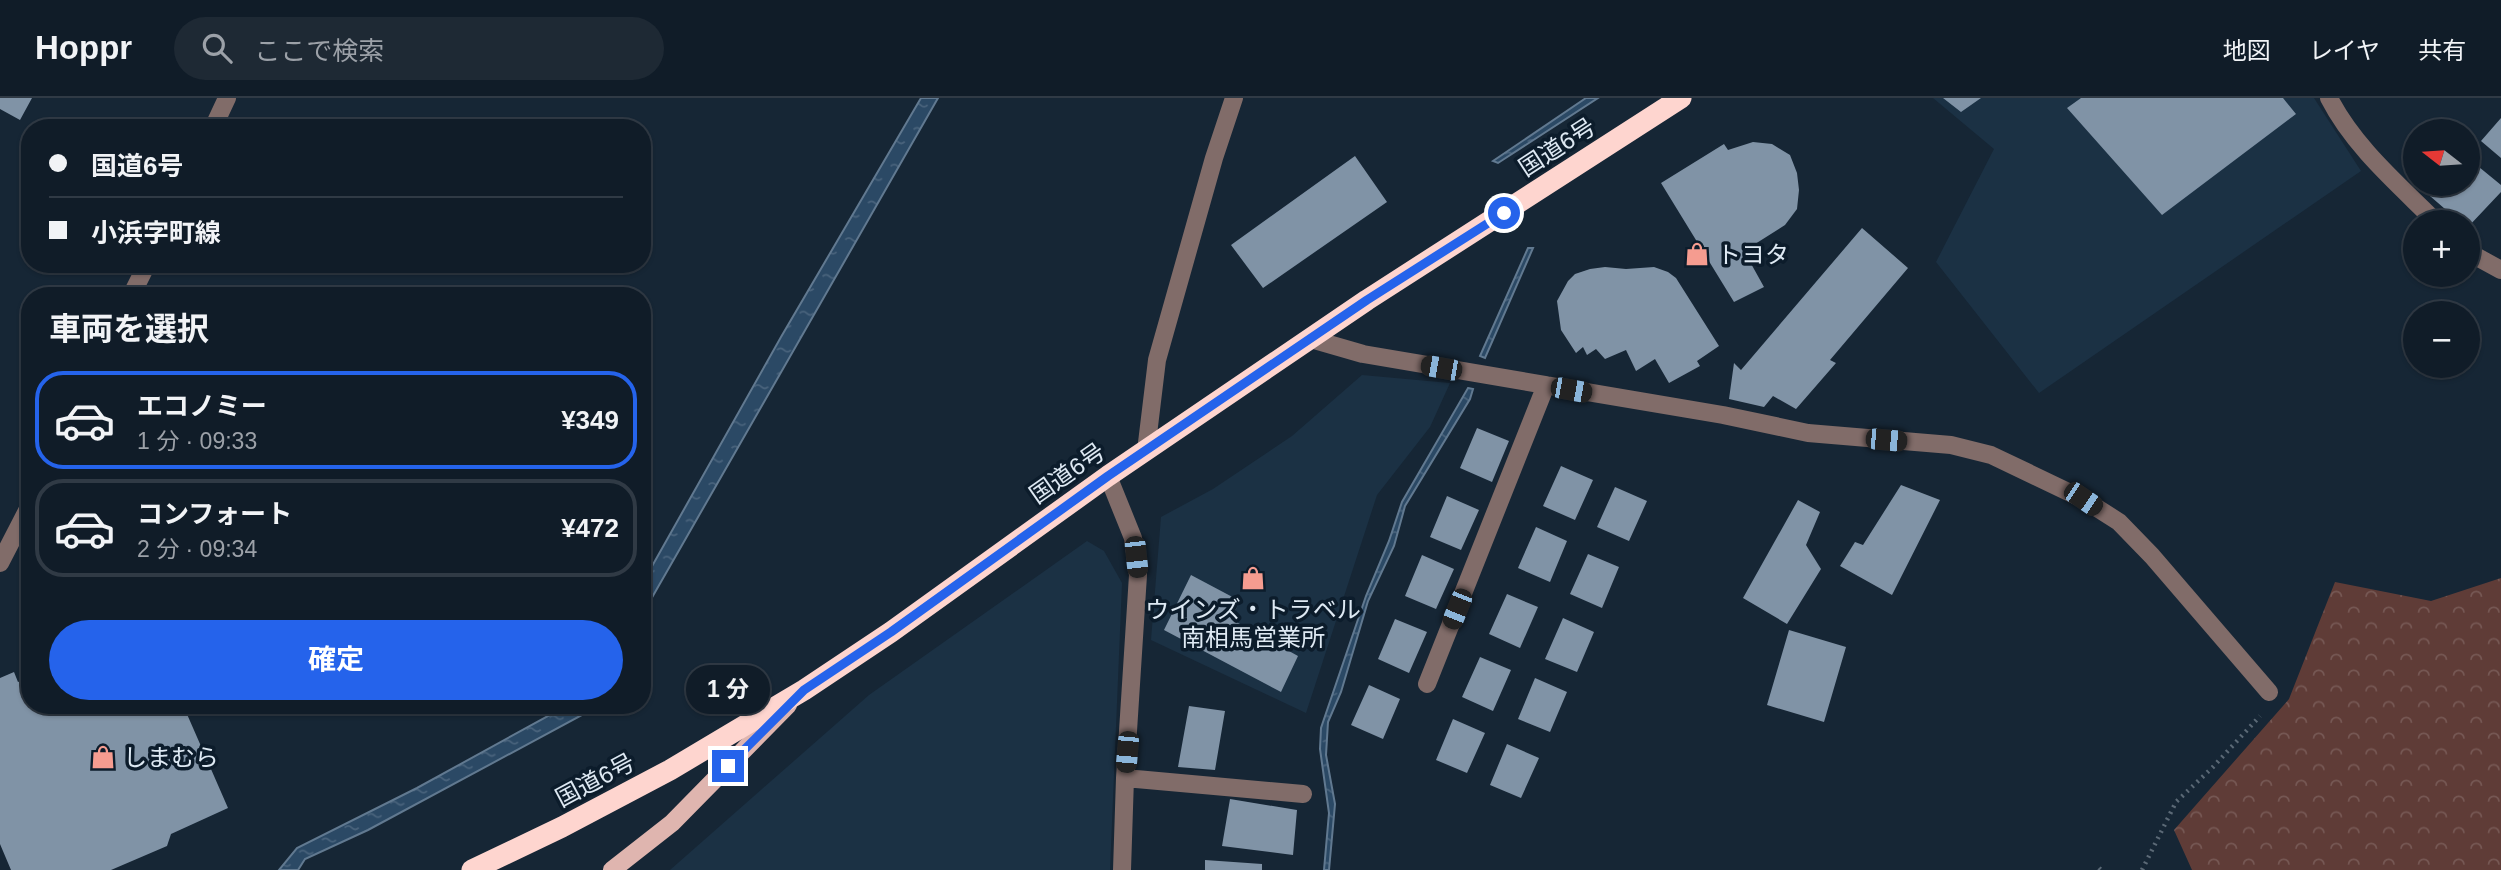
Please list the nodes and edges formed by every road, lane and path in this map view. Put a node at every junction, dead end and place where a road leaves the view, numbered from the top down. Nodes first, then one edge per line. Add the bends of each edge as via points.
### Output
1 (227, 98) edge
2 (1234, 98) edge
3 (1681, 98) edge
4 (2329, 98) edge
5 (217, 119) edge
6 (2424, 210) edge
7 (2480, 259) edge
8 (2501, 270) edge
9 (1311, 339) junction
10 (1546, 385) junction
11 (1146, 451) junction
12 (1108, 476) junction
13 (21, 522) edge
14 (0, 563) edge
15 (1427, 684) dead end
16 (804, 690) junction
17 (2269, 692) joint
18 (1125, 778) junction
19 (1303, 794) dead end
20 (472, 870) edge
21 (612, 870) edge
22 (1122, 870) edge
23 (2142, 870) edge

1 - 5 street
2 - 11 street via 1157,360
3 - 9 highway, 国道6号
4 - 6 street via 2352,134
7 - 8 street
9 - 10 street via 1363,354
9 - 11 highway, 国道6号
10 - 15 street
10 - 17 street via 1808,433 1951,445 1992,455 2083,499 2119,522
11 - 12 highway, 国道6号
12 - 16 highway, 国道6号
12 - 18 street via 1133,538 1138,575
13 - 14 street
16 - 20 highway, 国道6号 via 670,771
16 - 21 main road via 672,822
17 - 23 path via 2271,704 2176,802
18 - 19 street
18 - 22 street

